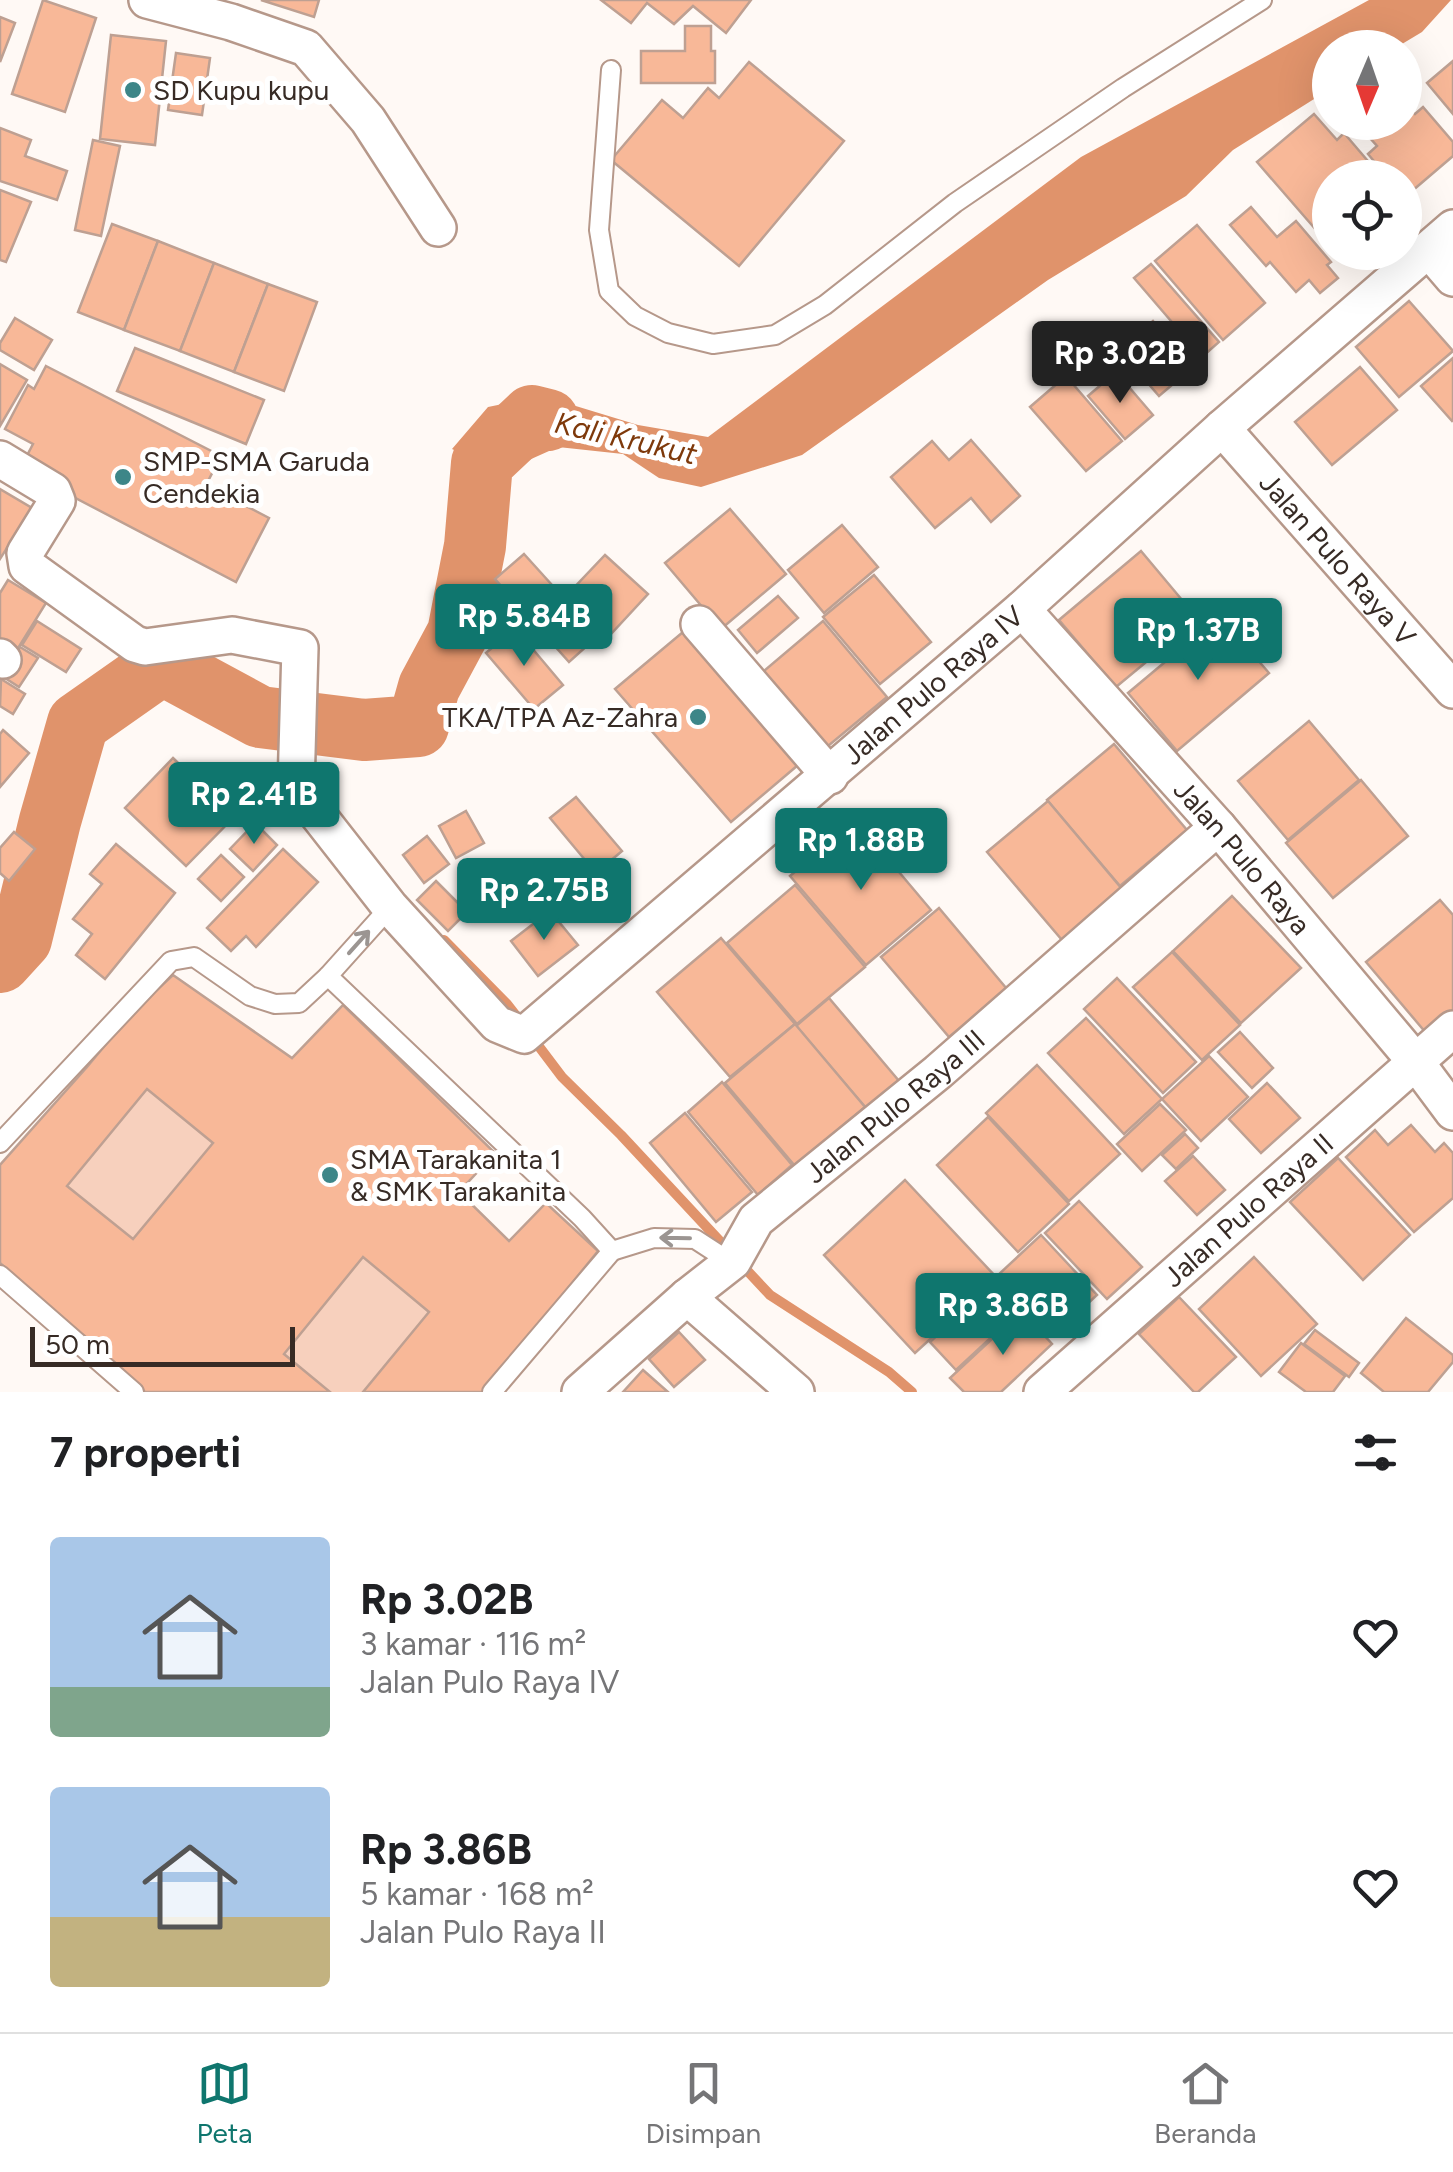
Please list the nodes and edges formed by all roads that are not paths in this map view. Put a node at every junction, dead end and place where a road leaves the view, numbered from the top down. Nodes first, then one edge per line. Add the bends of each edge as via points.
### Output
1 (146, 0) edge
2 (1262, 0) edge
3 (611, 70) dead end
4 (438, 228) dead end
5 (1441, 239) edge
6 (1453, 278) edge
7 (1222, 428) junction
8 (0, 460) edge
9 (1022, 609) junction
10 (699, 624) dead end
11 (1453, 690) edge
12 (830, 776) junction
13 (1218, 826) junction
14 (390, 908) junction
15 (328, 976) junction
16 (1453, 1030) edge
17 (1416, 1060) junction
18 (1453, 1112) edge
19 (0, 1143) edge
20 (612, 1251) junction
21 (732, 1262) junction
22 (0, 1275) edge
23 (687, 1297) junction
24 (588, 1389) edge
25 (134, 1392) edge
26 (492, 1392) edge
27 (796, 1392) edge
28 (1042, 1392) edge

1 - 4 street via 306,48 368,120
2 - 3 lane via 955,203 825,305 776,335 713,344 668,333 635,316 609,291 599,230
5 - 6 street
5 - 7 street, Jalan Pulo Raya IV
7 - 9 street, Jalan Pulo Raya IV
7 - 11 street, Jalan Pulo Raya V
8 - 14 street, Jalan Pulo Raya IV via 52,491 57,501 25,553 27,566 136,644 232,634 300,648 296,788
9 - 12 street, Jalan Pulo Raya IV
9 - 13 street, Jalan Pulo Raya
10 - 12 street
12 - 14 street, Jalan Pulo Raya IV via 524,1035 497,1024
13 - 17 street, Jalan Pulo Raya
13 - 21 street, Jalan Pulo Raya III via 938,1072 756,1220
15 -> 14 lane
15 - 19 lane via 299,1004 275,1004 250,996 194,956 170,961
15 - 20 lane
16 - 17 street, Jalan Pulo Raya II
17 - 18 street, Jalan Pulo Raya
17 - 28 street, Jalan Pulo Raya II
21 -> 20 lane via 695,1238 654,1238
20 - 26 lane
21 - 23 street, Jalan Pulo Raya III
22 - 25 lane
23 - 24 street, Jalan Pulo Raya III
23 - 27 street

